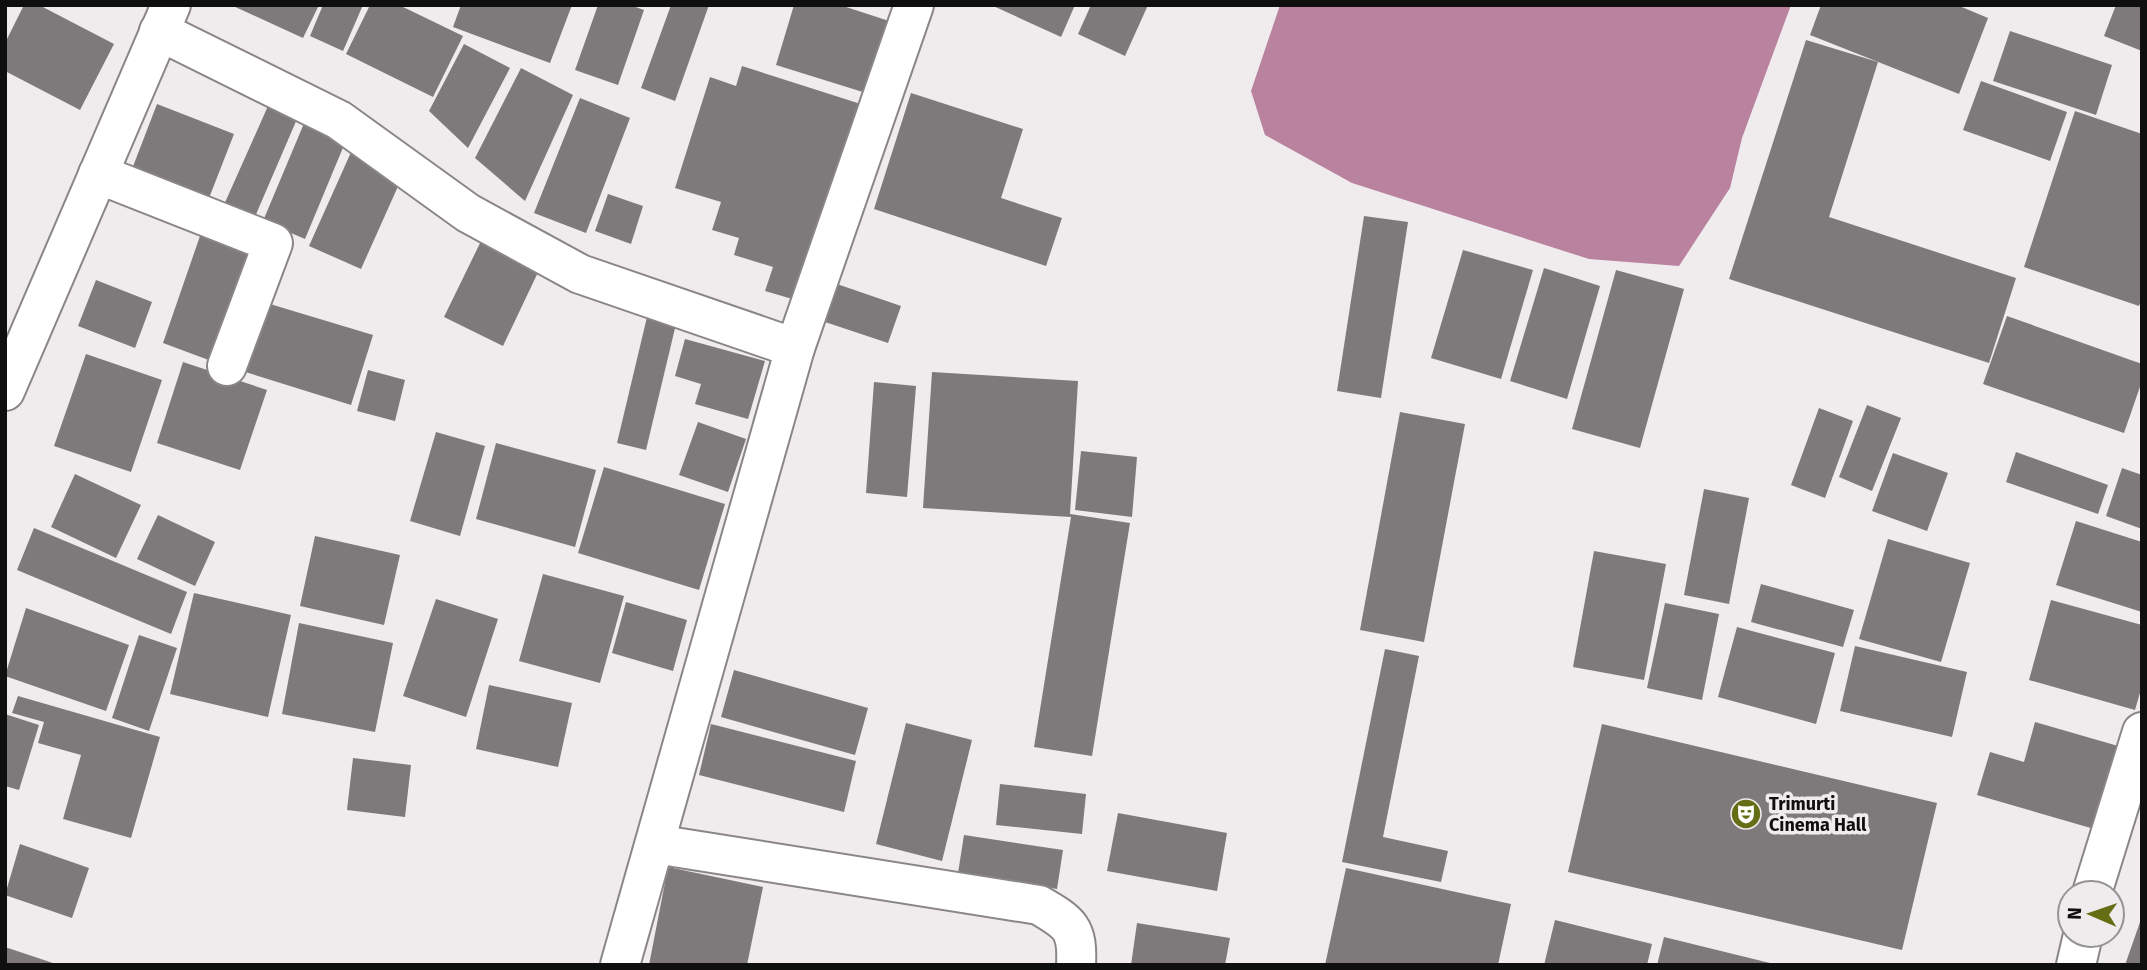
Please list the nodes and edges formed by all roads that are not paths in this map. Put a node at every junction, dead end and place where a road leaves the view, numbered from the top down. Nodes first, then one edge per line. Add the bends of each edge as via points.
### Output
1 (914, 5) edge
2 (165, 18) edge
3 (98, 174) junction
4 (795, 348) junction
5 (227, 366) dead end
6 (5, 391) edge
7 (2142, 732) edge
8 (655, 844) junction
9 (2096, 879) edge
10 (620, 965) edge
11 (1076, 965) edge

1 - 4 street
2 - 3 street
2 - 4 street via 340,120 468,213 580,274
3 - 5 street via 273,243
3 - 6 street
4 - 8 street
7 - 9 street
8 - 10 street
8 - 11 street via 1039,905 1066,921 1077,938

